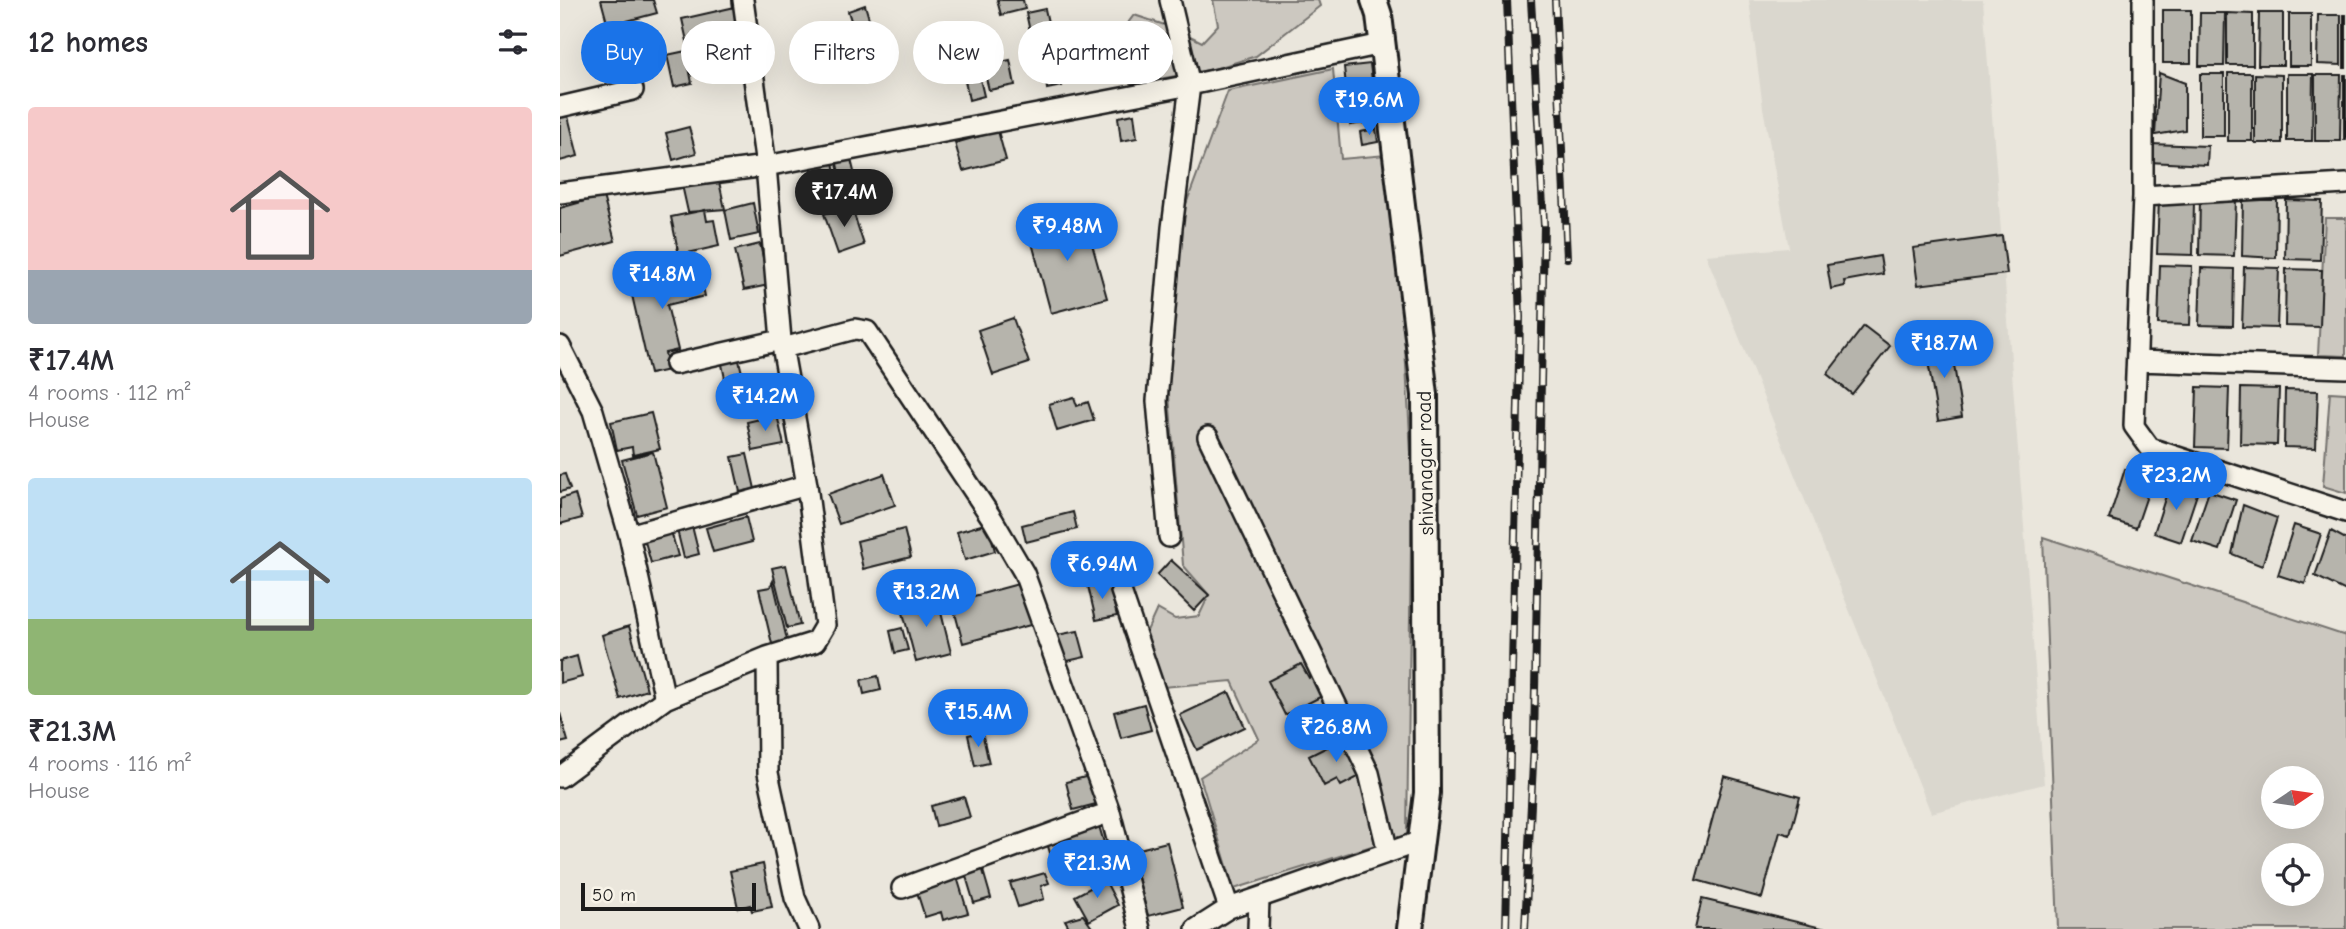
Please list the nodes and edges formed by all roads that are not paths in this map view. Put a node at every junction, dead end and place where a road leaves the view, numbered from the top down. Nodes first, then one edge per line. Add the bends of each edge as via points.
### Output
1 (743, 0) edge
2 (1170, 0) edge
3 (1374, 0) edge
4 (2143, 0) edge
5 (1382, 44) junction
6 (1190, 85) junction
7 (632, 90) dead end
8 (560, 107) edge
9 (766, 166) junction
10 (2346, 184) edge
11 (560, 193) edge
12 (2143, 196) junction
13 (782, 344) junction
14 (560, 346) edge
15 (2137, 360) junction
16 (675, 364) dead end
17 (2346, 368) edge
18 (1208, 438) dead end
19 (807, 485) junction
20 (2346, 512) edge
21 (629, 535) junction
22 (1169, 537) dead end
23 (1121, 591) dead end
24 (767, 657) junction
25 (665, 699) junction
26 (560, 777) edge
27 (1110, 812) junction
28 (1421, 841) junction
29 (1388, 852) junction
30 (902, 888) dead end
31 (1259, 899) junction
32 (1229, 908) junction
33 (809, 929) edge
34 (1140, 929) edge
35 (1196, 929) edge
36 (1258, 929) edge
37 (1410, 929) edge

1 - 9 street
2 - 6 street
3 - 5 street, shivanagar road
4 - 12 street
5 - 6 street
5 - 28 street, shivanagar road via 1425,395 1427,793
6 - 9 street
6 - 22 street via 1157,401
7 - 8 street
9 - 11 street
9 - 13 street
10 - 12 street
12 - 15 street
13 - 16 street
13 - 19 street
13 - 27 street via 862,328 871,336 1024,573
14 - 21 street via 593,411
15 - 17 street
15 - 20 street via 2134,426 2150,448
18 - 29 street via 1370,773
19 - 21 street
19 - 24 street via 825,625 815,642
21 - 25 street
23 - 32 street
24 - 25 street
24 - 33 street via 768,773 796,898
25 - 26 street
27 - 30 street
27 - 34 street
28 - 29 street
28 - 37 street, shivanagar road
29 - 31 street
31 - 32 street
31 - 36 street
32 - 35 street

